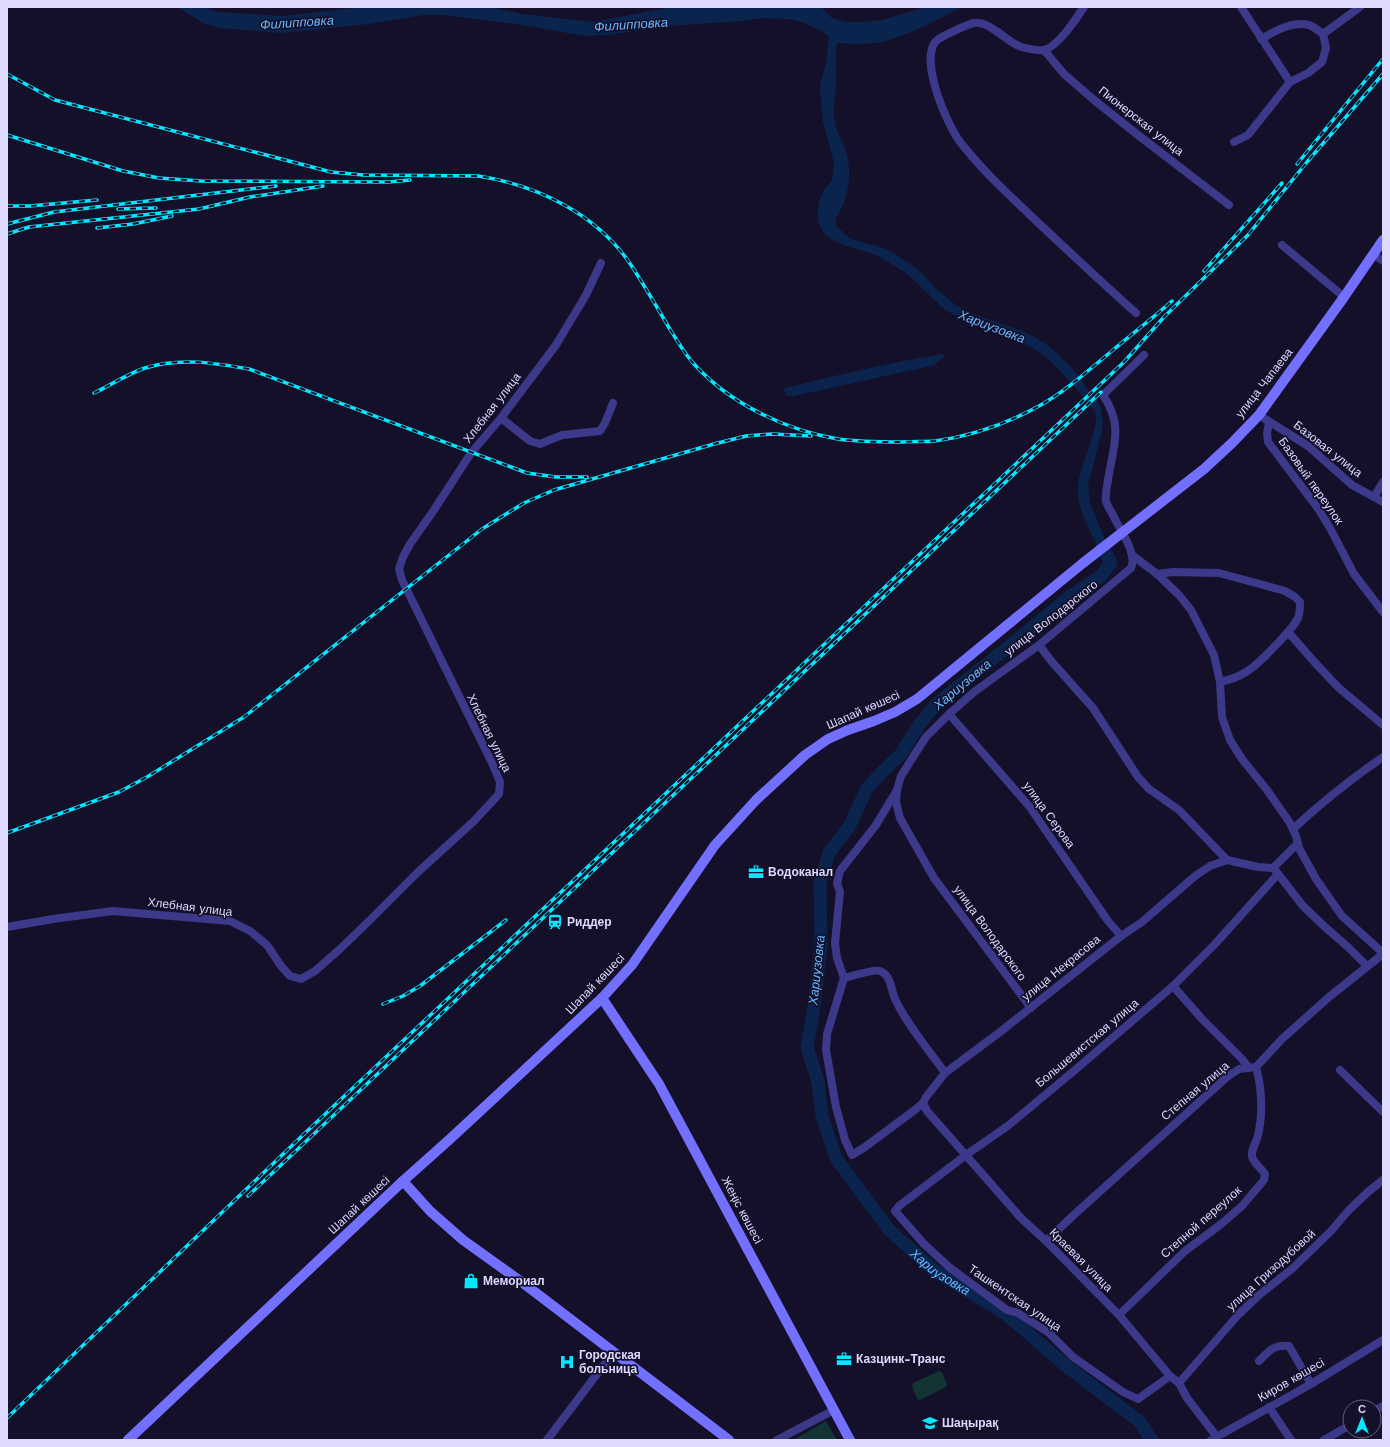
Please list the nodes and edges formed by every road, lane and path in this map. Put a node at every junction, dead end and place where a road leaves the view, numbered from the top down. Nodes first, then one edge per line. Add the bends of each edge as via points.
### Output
1 (1084, 7) edge
2 (1241, 7) edge
3 (1360, 7) edge
4 (1323, 34) junction
5 (1261, 39) junction
6 (1044, 50) junction
7 (1290, 82) junction
8 (1234, 142) dead end
9 (1229, 205) dead end
10 (1383, 240) edge
11 (1282, 245) dead end
12 (1374, 255) junction
13 (1383, 261) edge
14 (601, 263) dead end
15 (1344, 297) junction
16 (1136, 313) dead end
17 (1144, 355) dead end
18 (613, 403) dead end
19 (1259, 415) junction
20 (500, 418) junction
21 (1268, 422) junction
22 (1383, 482) edge
23 (1374, 497) junction
24 (1383, 502) edge
25 (1123, 532) junction
26 (1132, 555) junction
27 (1083, 562) joint
28 (1156, 574) junction
29 (1383, 612) edge
30 (1288, 632) junction
31 (1039, 645) junction
32 (1220, 682) junction
33 (949, 714) junction
34 (1383, 725) edge
35 (1383, 757) edge
36 (897, 790) junction
37 (1293, 829) junction
38 (1298, 843) junction
39 (1227, 860) junction
40 (1275, 871) junction
41 (7, 927) edge
42 (1121, 936) junction
43 (1383, 954) edge
44 (1367, 966) junction
45 (844, 978) junction
46 (1173, 986) junction
47 (602, 998) junction
48 (1031, 1008) junction
49 (1252, 1067) junction
50 (1340, 1070) dead end
51 (945, 1073) junction
52 (923, 1103) junction
53 (1383, 1112) edge
54 (966, 1155) junction
55 (1383, 1180) edge
56 (403, 1181) junction
57 (895, 1211) joint
58 (1046, 1242) junction
59 (1119, 1316) junction
60 (1383, 1340) edge
61 (613, 1353) junction
62 (1259, 1361) dead end
63 (1170, 1376) junction
64 (1179, 1383) junction
65 (1311, 1384) junction
66 (1268, 1407) junction
67 (834, 1410) junction
68 (1342, 1430) edge
69 (1214, 1439) edge
70 (128, 1440) edge
71 (547, 1440) edge
72 (729, 1440) edge
73 (777, 1440) edge
74 (850, 1440) edge
75 (1291, 1440) edge
76 (1324, 1440) edge

1 - 6 street via 1056,43
2 - 5 street
3 - 4 street
4 - 5 street via 1311,26 1298,24 1280,29
4 - 7 street via 1326,48 1322,62
5 - 7 street
6 - 9 street, Пионерская улица via 1064,74 1101,105
6 - 16 street via 1019,46 985,24 975,23 936,41 931,54 931,68 936,91 947,121 960,142 986,172 1084,267
7 - 8 street via 1248,135
10 - 12 street, улица Чапаева
11 - 15 street
12 - 13 street
12 - 15 street, улица Чапаева
14 - 20 street, Хлебная улица via 586,295 556,345
15 - 19 street, улица Чапаева
17 - 25 street via 1103,395 1114,417 1116,435 1106,501
18 - 20 street via 606,423 600,430 562,435 540,444 530,441
19 - 21 street, Базовая улица
19 - 25 street, улица Чапаева via 1204,469
20 - 41 street, Хлебная улица via 471,453 410,544 399,569 402,580 500,782 499,794 473,822 340,949 315,971 301,979 290,976 267,945 250,931 230,922 113,911
21 - 23 street, Базовая улица via 1308,446 1352,485
21 - 29 street, Базовый переулок via 1268,442 1317,507 1354,574
22 - 23 street
23 - 24 street, Базовая улица
25 - 26 street
25 - 27 street, улица Чапаева
26 - 28 street
26 - 31 street, улица Володарского via 1131,568
27 - 47 street, Шапай көшесі via 918,700 828,739 805,754 756,800 715,846 632,965
28 - 30 street via 1219,573 1285,591 1300,602 1297,619
28 - 32 street via 1191,610 1214,655
30 - 32 street via 1248,672
30 - 34 street via 1339,688
31 - 33 street, улица Володарского via 974,692
31 - 39 street via 1093,708 1138,777 1149,789 1179,810
32 - 37 street via 1222,718 1230,740
33 - 36 street, улица Володарского via 915,754 901,776
33 - 42 street, улица Серова via 1029,806
35 - 37 street via 1320,804
36 - 45 street via 872,830 840,871 837,883 840,892 835,943
36 - 48 street, улица Володарского via 896,802 900,818 934,878
37 - 38 street
38 - 40 street
38 - 43 street via 1316,879 1342,916
39 - 40 street
39 - 42 street, улица Некрасова via 1210,866 1195,876 1142,922
40 - 44 street via 1303,906
40 - 46 street, Большевистская улица via 1215,944
42 - 48 street, улица Некрасова
43 - 44 street, Степная улица
44 - 49 street, Степная улица
45 - 51 street via 878,970 884,973 908,1021
45 - 52 street, улица Некрасова via 826,1050 836,1107 852,1155
46 - 49 street via 1202,1019
46 - 54 street, Большевистская улица via 1008,1125
47 - 56 street, Шапай көшесі
47 - 67 street, Жеңіс көшесі via 659,1084
48 - 51 street, улица Некрасова
49 - 58 street, Степная улица via 1239,1069 1227,1077 1082,1206
49 - 59 street, Степной переулок via 1260,1090 1260,1121 1258,1137 1252,1152 1253,1159 1265,1174 1264,1180 1242,1206 1185,1251
50 - 53 street
51 - 52 street, улица Некрасова
52 - 54 street, Краевая улица via 927,1111
54 - 57 street, Большевистская улица
54 - 58 street, Краевая улица via 1021,1218
55 - 64 street, улица Гризодубовой via 1349,1210 1293,1268 1258,1296
56 - 61 street via 430,1211 463,1240
56 - 70 street, Шапай көшесі
57 - 63 street, Ташкентская улица via 948,1267 1007,1310 1018,1313 1049,1333 1073,1357 1128,1395 1138,1399
58 - 59 street, Краевая улица
59 - 63 street, Краевая улица
60 - 65 street, Киров көшесі
61 - 71 street
61 - 72 street
62 - 65 street via 1280,1345 1289,1346
63 - 64 street, Краевая улица
64 - 69 street, Краевая улица
65 - 66 street, Киров көшесі
66 - 69 street, Киров көшесі
66 - 75 street
67 - 73 street
67 - 74 street, Жеңіс көшесі
68 - 76 street

